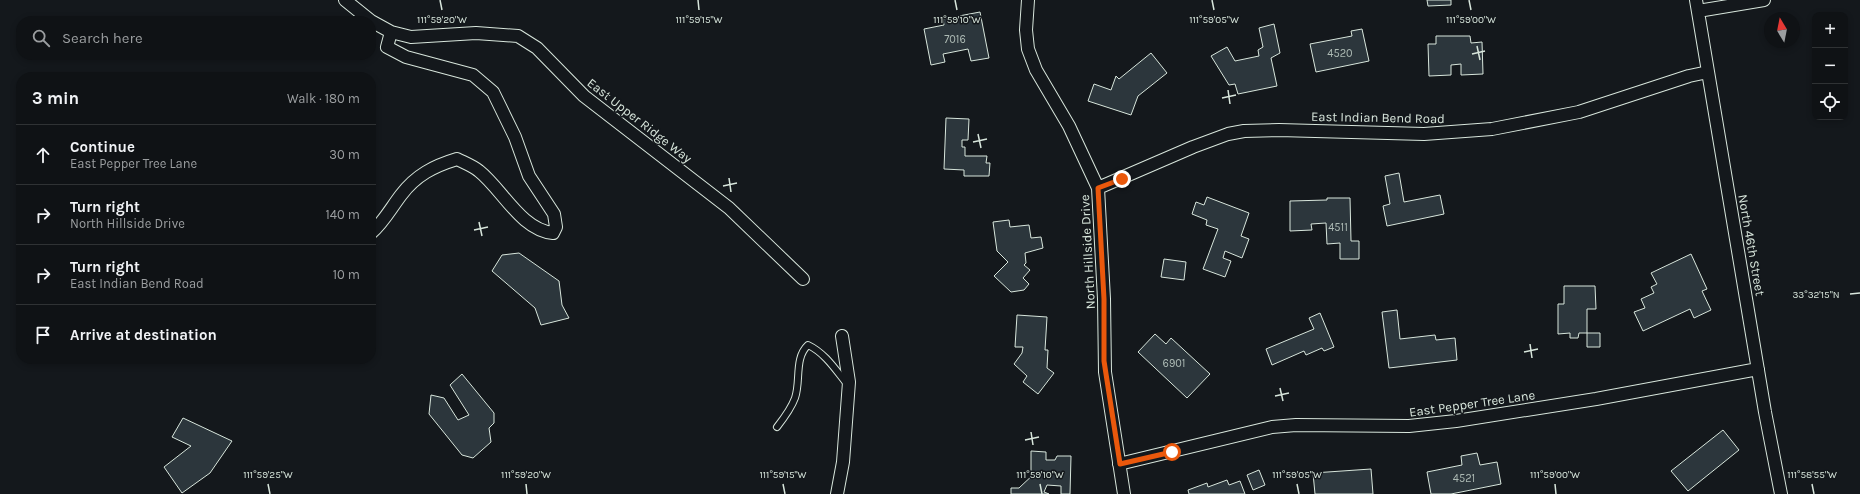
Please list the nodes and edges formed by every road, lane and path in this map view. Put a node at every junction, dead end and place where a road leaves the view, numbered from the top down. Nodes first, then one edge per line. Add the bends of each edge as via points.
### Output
1 (345, 0) edge
2 (1028, 0) edge
3 (1764, 0) edge
4 (1697, 6) edge
5 (365, 16) edge
6 (376, 24) edge
7 (391, 32) junction
8 (1708, 72) junction
9 (1098, 188) junction
10 (376, 227) edge
11 (803, 279) dead end
12 (842, 336) dead end
13 (1758, 369) junction
14 (849, 387) junction
15 (777, 427) dead end
16 (1120, 464) junction
17 (837, 494) edge
18 (1124, 494) edge
19 (1781, 494) edge

1 - 5 street, East Upper Ridge Way
2 - 9 street, North Hillside Drive via 1028,49 1036,70 1068,126
3 - 4 street
4 - 8 street, North 46th Street
6 - 7 street, East Upper Ridge Way
7 - 10 street via 387,47 406,57 473,75 493,92 515,137 529,176 554,214 556,227 553,233 545,232 530,223 480,171 457,159 424,172 402,193
7 - 11 street, East Upper Ridge Way via 412,37 476,34 518,36 536,48 584,96 729,208
8 - 9 street, East Indian Bend Road via 1579,112 1492,129 1424,134 1279,130 1228,134
8 - 13 street, North 46th Street
9 - 16 street, North Hillside Drive via 1104,299 1104,361
12 - 14 street
13 - 16 street, East Pepper Tree Lane via 1596,399 1456,421 1409,426 1272,427
13 - 19 street, North 46th Street
14 - 15 lane via 828,360 808,345 800,358 799,384 795,398 789,412
14 - 17 street via 843,462
16 - 18 street, North Hillside Drive

